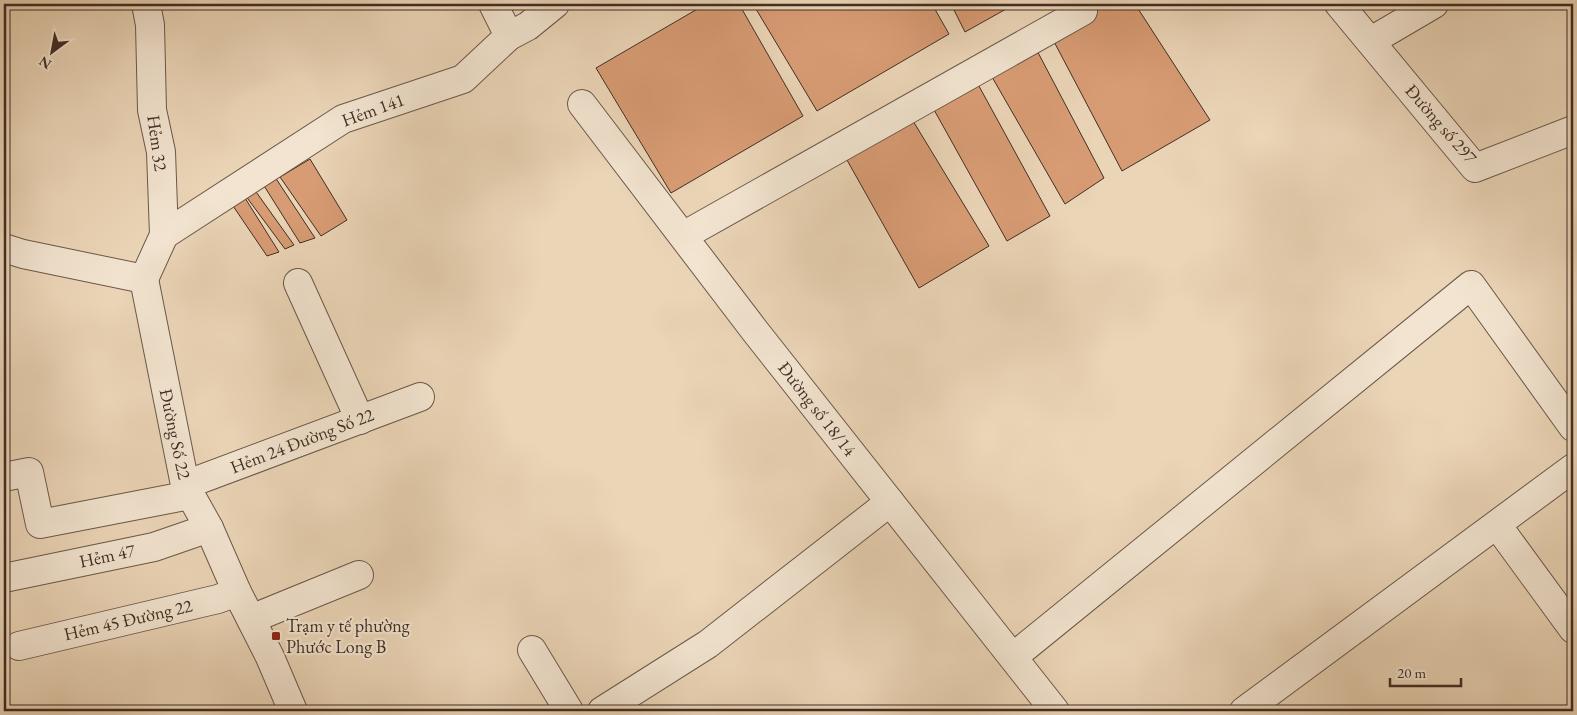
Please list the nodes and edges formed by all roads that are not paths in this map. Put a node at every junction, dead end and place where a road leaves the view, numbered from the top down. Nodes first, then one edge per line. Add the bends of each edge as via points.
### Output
1 (146, 4) edge
2 (493, 4) edge
3 (555, 4) edge
4 (1339, 4) edge
5 (1434, 4) edge
6 (1082, 11) dead end
7 (508, 36) junction
8 (1371, 41) junction
9 (582, 104) dead end
10 (1573, 130) edge
11 (164, 235) junction
12 (683, 236) junction
13 (4, 248) edge
14 (144, 279) junction
15 (298, 283) dead end
16 (420, 397) dead end
17 (360, 420) junction
18 (1573, 427) edge
19 (1573, 468) edge
20 (4, 477) edge
21 (188, 490) junction
22 (890, 502) junction
23 (1497, 525) junction
24 (209, 528) junction
25 (359, 575) dead end
26 (4, 578) edge
27 (237, 592) junction
28 (251, 619) junction
29 (1573, 629) edge
30 (19, 646) dead end
31 (532, 650) dead end
32 (1013, 658) junction
33 (287, 710) edge
34 (568, 711) edge
35 (602, 711) edge
36 (1055, 711) edge
37 (1244, 711) edge

1 - 11 street, Hẻm 32 via 150,25 152,110 161,152
2 - 7 street
3 - 7 street, Hẻm 141 via 528,26
4 - 8 street, Đường số 297
5 - 8 street
6 - 12 street
7 - 11 street, Hẻm 141 via 463,79 343,119
8 - 10 street, Đường số 297 via 1475,168
9 - 12 street, Đường số 18/14
11 - 14 street, Hẻm 32
12 - 22 street, Đường số 18/14
13 - 14 street
14 - 21 street, Đường Số 22
15 - 17 street
16 - 17 street, Hẻm 24 Đường Số 22
17 - 21 street, Hẻm 24 Đường Số 22
18 - 32 street via 1471,286
19 - 23 street
20 - 21 street, Hẻm 24 Đường Số 22 via 29,472 40,524
21 - 24 street, Đường Số 22
22 - 32 street, Đường số 18/14
22 - 35 street via 708,644
23 - 29 street
23 - 37 street
24 - 26 street, Hẻm 47 via 154,547
24 - 27 street, Đường Số 22
25 - 28 street
27 - 28 street, Đường Số 22
27 - 30 street, Hẻm 45 Đường 22
28 - 33 street, Đường Số 22 via 270,657
31 - 34 street
32 - 36 street, Đường số 18/14

